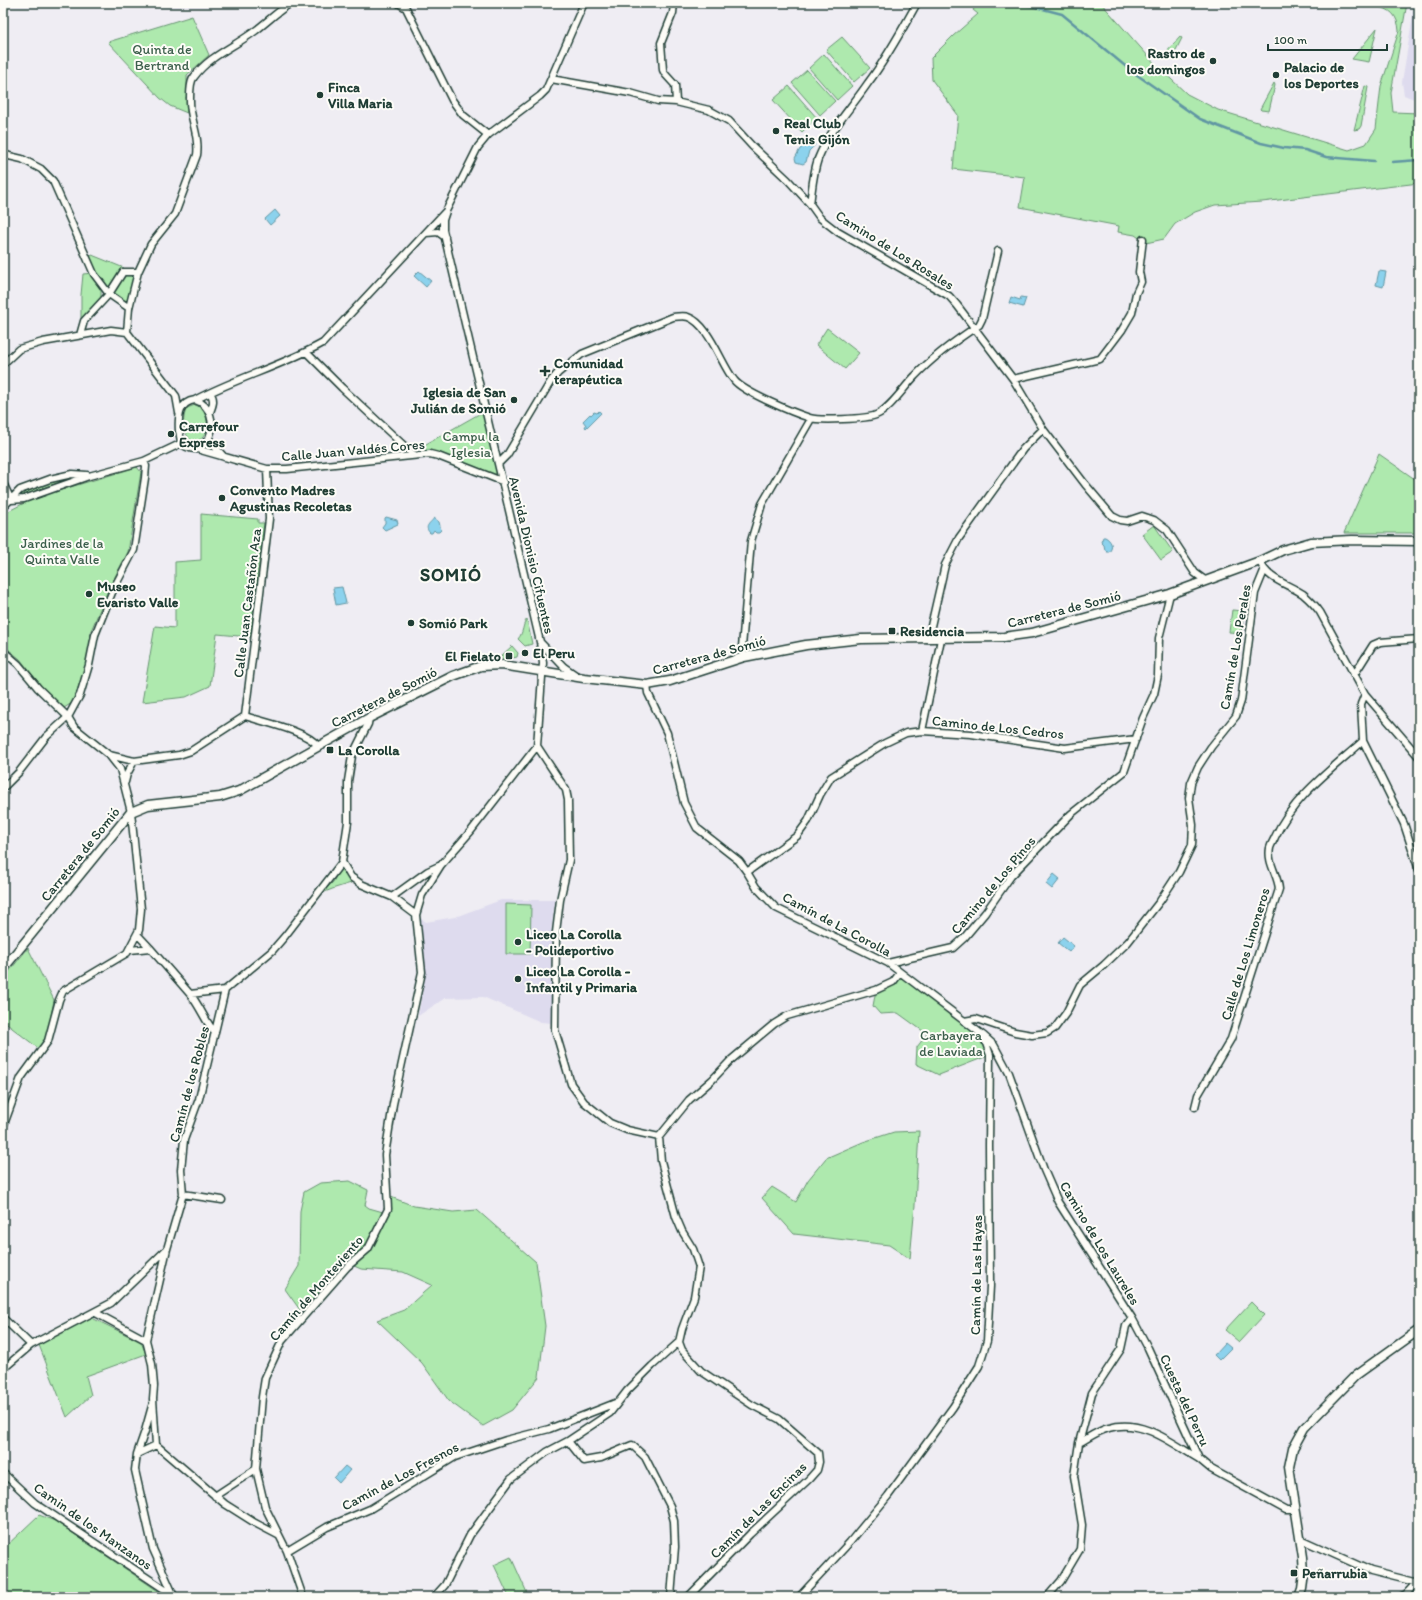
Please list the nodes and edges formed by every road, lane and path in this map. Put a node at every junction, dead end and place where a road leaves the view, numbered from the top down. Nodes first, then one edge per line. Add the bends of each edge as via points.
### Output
1 (291, 3) edge
2 (398, 3) edge
3 (584, 3) edge
4 (674, 3) edge
5 (917, 3) edge
6 (551, 79) junction
7 (676, 102) junction
8 (488, 135) junction
9 (3, 153) edge
10 (810, 204) junction
11 (446, 211) junction
12 (426, 233) junction
13 (445, 237) junction
14 (1143, 239) dead end
15 (998, 251) dead end
16 (138, 272) junction
17 (109, 294) junction
18 (129, 308) junction
19 (974, 328) junction
20 (127, 332) junction
21 (80, 335) junction
22 (306, 352) junction
23 (3, 364) edge
24 (1013, 379) junction
25 (210, 393) junction
26 (176, 396) junction
27 (192, 401) junction
28 (210, 412) junction
29 (180, 413) junction
30 (811, 419) junction
31 (1043, 429) junction
32 (208, 439) junction
33 (182, 443) junction
34 (197, 449) junction
35 (414, 455) junction
36 (225, 458) junction
37 (144, 461) junction
38 (499, 463) junction
39 (267, 469) junction
40 (88, 476) junction
41 (504, 482) junction
42 (3, 483) edge
43 (11, 500) junction
44 (3, 507) edge
45 (1419, 541) edge
46 (1260, 561) junction
47 (1264, 570) junction
48 (1206, 581) junction
49 (1170, 594) junction
50 (928, 639) junction
51 (941, 639) junction
52 (1419, 639) edge
53 (540, 642) junction
54 (3, 651) edge
55 (744, 657) junction
56 (543, 671) junction
57 (1354, 675) junction
58 (577, 676) junction
59 (647, 685) junction
60 (1365, 694) junction
61 (244, 716) junction
62 (68, 717) junction
63 (369, 718) junction
64 (922, 731) junction
65 (1136, 739) junction
66 (1363, 741) junction
67 (318, 746) junction
68 (537, 746) junction
69 (109, 755) junction
70 (1419, 757) edge
71 (134, 761) junction
72 (124, 784) junction
73 (3, 788) edge
74 (131, 812) junction
75 (342, 862) junction
76 (441, 865) junction
77 (1419, 870) edge
78 (747, 872) junction
79 (392, 896) junction
80 (416, 915) junction
81 (137, 934) junction
82 (150, 948) junction
83 (130, 950) junction
84 (888, 963) junction
85 (3, 969) edge
86 (900, 973) junction
87 (225, 990) junction
88 (190, 994) junction
89 (964, 1021) junction
90 (215, 1032) junction
91 (984, 1036) junction
92 (1195, 1107) dead end
93 (3, 1127) edge
94 (659, 1137) junction
95 (183, 1194) junction
96 (222, 1200) dead end
97 (167, 1249) junction
98 (94, 1312) junction
99 (3, 1318) edge
100 (1132, 1318) junction
101 (1419, 1330) edge
102 (146, 1340) junction
103 (680, 1342) junction
104 (30, 1345) junction
105 (3, 1369) edge
106 (154, 1399) junction
107 (620, 1401) junction
108 (568, 1441) junction
109 (1079, 1443) junction
110 (156, 1445) junction
111 (137, 1454) junction
112 (1199, 1459) junction
113 (256, 1469) junction
114 (3, 1473) edge
115 (214, 1496) junction
116 (1295, 1510) junction
117 (278, 1535) junction
118 (1300, 1538) junction
119 (287, 1551) junction
120 (1419, 1582) edge
121 (174, 1596) edge
122 (303, 1597) edge
123 (434, 1597) edge
124 (671, 1597) edge
125 (688, 1597) edge
126 (799, 1597) edge
127 (1047, 1597) edge
128 (1299, 1597) edge
129 (1401, 1597) edge

1 - 16 street via 254,32 211,59 192,78 190,99 197,135 197,155 175,214 151,244
2 - 8 street via 406,8 452,100 463,115
3 - 6 street
4 - 7 street via 673,13 661,43 665,74 675,85
5 - 10 street via 895,43 830,137 818,160
6 - 7 street, Camino de Los Rosales via 630,93 658,101
6 - 8 street via 540,96
7 - 10 street, Camino de Los Rosales via 709,110 729,121
8 - 11 street via 478,147
9 - 17 street via 41,169 53,181 94,274
10 - 19 street, Camino de Los Rosales via 820,218 838,232 949,296
11 - 12 street
11 - 13 street, Avenida Dionisio Cifuentes via 443,220
12 - 13 street via 438,232
12 - 22 street via 323,343
13 - 38 street, Avenida Dionisio Cifuentes
14 - 24 street via 1139,272 1141,282 1132,313 1100,359
15 - 19 street via 982,319
16 - 17 street via 123,272
16 - 18 street
17 - 18 street
17 - 21 street via 84,321
18 - 20 street
19 - 24 street, Camino de Los Rosales
19 - 30 street via 915,376 877,415 867,418
20 - 21 street via 111,330
20 - 26 street
21 - 23 street via 43,342 19,350
22 - 25 street
22 - 35 street
24 - 31 street, Camino de Los Rosales
25 - 27 street
25 - 28 street via 213,401
26 - 27 street via 183,401
26 - 29 street
27 - 28 street via 202,403
27 - 29 street via 181,409
28 - 32 street
29 - 33 street
30 - 38 street via 747,391 734,381 705,331 688,317 673,317 582,354 558,373 551,380 507,455
30 - 55 street via 762,504 751,541 742,647
31 - 48 street, Camino de Los Rosales via 1084,484 1112,516 1127,521 1142,516 1154,520 1167,530 1194,573
31 - 50 street via 1023,450 959,538 945,565
32 - 34 street
32 - 36 street
33 - 34 street via 190,449
33 - 37 street
34 - 36 street, Calle Juan Valdés Cores
35 - 39 street, Calle Juan Valdés Cores
35 - 41 street, Calle Juan Valdés Cores via 438,456
36 - 39 street, Calle Juan Valdés Cores
37 - 40 street
37 - 62 street via 145,478 134,550 113,590 95,635 80,695
38 - 41 street, Avenida Dionisio Cifuentes
39 - 61 street, Calle Juan Castañón Aza via 269,520
40 - 43 street via 24,499
40 - 43 street via 72,474 50,479 20,490
41 - 53 street, Avenida Dionisio Cifuentes
42 - 43 street
43 - 44 street
45 - 46 street, Carretera de Somió via 1311,542 1283,550
46 - 47 street
46 - 48 street, Carretera de Somió
47 - 57 street via 1312,602
47 - 89 street, Camín de Los Perales via 1255,593 1241,701 1236,716 1211,747 1191,783 1192,845 1179,872 1160,901 1128,942 1080,985 1066,1013 1055,1028 1047,1033 1032,1035 976,1019
48 - 49 street, Carretera de Somió
49 - 51 street, Carretera de Somió via 1032,633 1004,637
49 - 65 street, Camino de Los Pinos via 1159,638 1158,675 1154,694 1142,718
50 - 51 street, Carretera de Somió
50 - 55 street, Carretera de Somió via 861,639 806,645
51 - 64 street
52 - 57 street via 1380,642 1373,645
53 - 56 street, Avenida Dionisio Cifuentes
53 - 58 street via 564,667
54 - 62 street
55 - 59 street, Carretera de Somió via 670,681
56 - 58 street, Carretera de Somió
56 - 63 street, Carretera de Somió via 502,665 481,666 453,676
56 - 68 street, Avenida Dionisio Cifuentes
57 - 60 street
58 - 59 street, Carretera de Somió
59 - 78 street, Camín de La Corolla via 648,693 667,733 684,803 691,819 697,828 739,861
60 - 66 street via 1361,704
60 - 70 street
61 - 67 street via 314,740
61 - 71 street via 191,751
62 - 69 street via 74,727
62 - 73 street via 46,737 20,772
63 - 67 street, Carretera de Somió
63 - 75 street via 352,756 348,822
64 - 65 street, Camino de Los Cedros via 970,734 1065,748
64 - 78 street, Camino de Los Cedros via 906,733 885,743 831,777 808,821 797,836
65 - 84 street, Camino de Los Pinos via 1124,772 1071,814 1011,876 985,913 959,943 953,948
66 - 77 street via 1404,824
66 - 92 street, Calle de Los Limoneros via 1300,800 1280,827 1270,848 1270,860 1279,882 1279,889 1231,1039 1198,1095
67 - 74 street, Carretera de Somió via 239,791 220,797 148,805
68 - 76 street via 471,831
68 - 94 street via 566,790 568,800 569,860 556,932 555,1030 571,1084 584,1102 610,1123 627,1130
69 - 71 street
69 - 72 street via 120,769
71 - 72 street via 126,774
72 - 74 street
74 - 81 street via 141,909
74 - 85 street, Carretera de Somió
75 - 79 street via 351,877 361,884
75 - 87 street via 276,946
76 - 79 street
76 - 80 street via 422,895
78 - 84 street, Camín de La Corolla via 756,887 776,908
79 - 80 street
80 - 113 street, Camín de Monteviento via 422,972 393,1104 385,1155 388,1209 368,1249 347,1267 282,1341 265,1378
81 - 82 street
81 - 83 street
82 - 83 street
82 - 88 street
83 - 93 street via 64,991 59,1000 48,1041 21,1078
84 - 86 street, Camín de La Corolla
86 - 89 street, Camín de La Corolla
86 - 94 street via 893,982 876,990 787,1016 774,1024 689,1100
87 - 88 street
87 - 90 street, Camín de los Robles
88 - 90 street
89 - 91 street, Camino de Los Laureles
90 - 95 street, Camín de los Robles via 199,1099 184,1140 181,1170
91 - 100 street, Camino de Los Laureles via 994,1045 1009,1072 1058,1202
91 - 126 street, Camín de Las Hayas via 990,1055 990,1286 987,1341 979,1366 953,1407 901,1478 850,1542
94 - 103 street via 661,1161 676,1217 693,1249 699,1267 694,1297
95 - 96 street
95 - 97 street, Camín de los Robles
97 - 98 street via 111,1303
97 - 102 street, Camín de los Robles
98 - 102 street
98 - 104 street
99 - 104 street
100 - 109 street, Camino de Los Laureles via 1126,1326 1121,1349 1092,1392
100 - 112 street, Cuesta del Perru
101 - 116 street via 1356,1375 1304,1428 1293,1448 1289,1467
102 - 106 street, Camín de los Robles via 152,1364
103 - 107 street via 652,1366
103 - 125 street, Camín de Las Encinas via 682,1350 700,1371 779,1420 818,1453 819,1462 817,1470 809,1480 750,1534
104 - 105 street
106 - 110 street, Camín de los Robles
106 - 111 street
107 - 108 street via 610,1413
107 - 119 street, Camín de Los Fresnos via 549,1428 455,1458 370,1509 327,1527
108 - 123 street via 547,1452 511,1478 470,1535 445,1585
108 - 124 street via 584,1461 600,1458 632,1445 645,1457 670,1506 674,1521 675,1547
109 - 112 street via 1107,1428 1119,1425 1136,1426 1150,1431
109 - 127 street, Camino de Los Laureles via 1074,1476 1082,1524 1080,1549 1061,1581
110 - 111 street
110 - 115 street
111 - 121 street via 135,1470 153,1549
112 - 116 street, Cuesta del Perru via 1211,1469 1286,1510
113 - 115 street
113 - 117 street, Camín de Monteviento via 265,1507
114 - 121 street, Camin de los Manzanos via 35,1503
115 - 117 street
116 - 118 street
117 - 119 street, Camín de Monteviento
118 - 120 street via 1371,1571
118 - 128 street via 1304,1574
119 - 122 street, Camín de Monteviento
120 - 129 street

